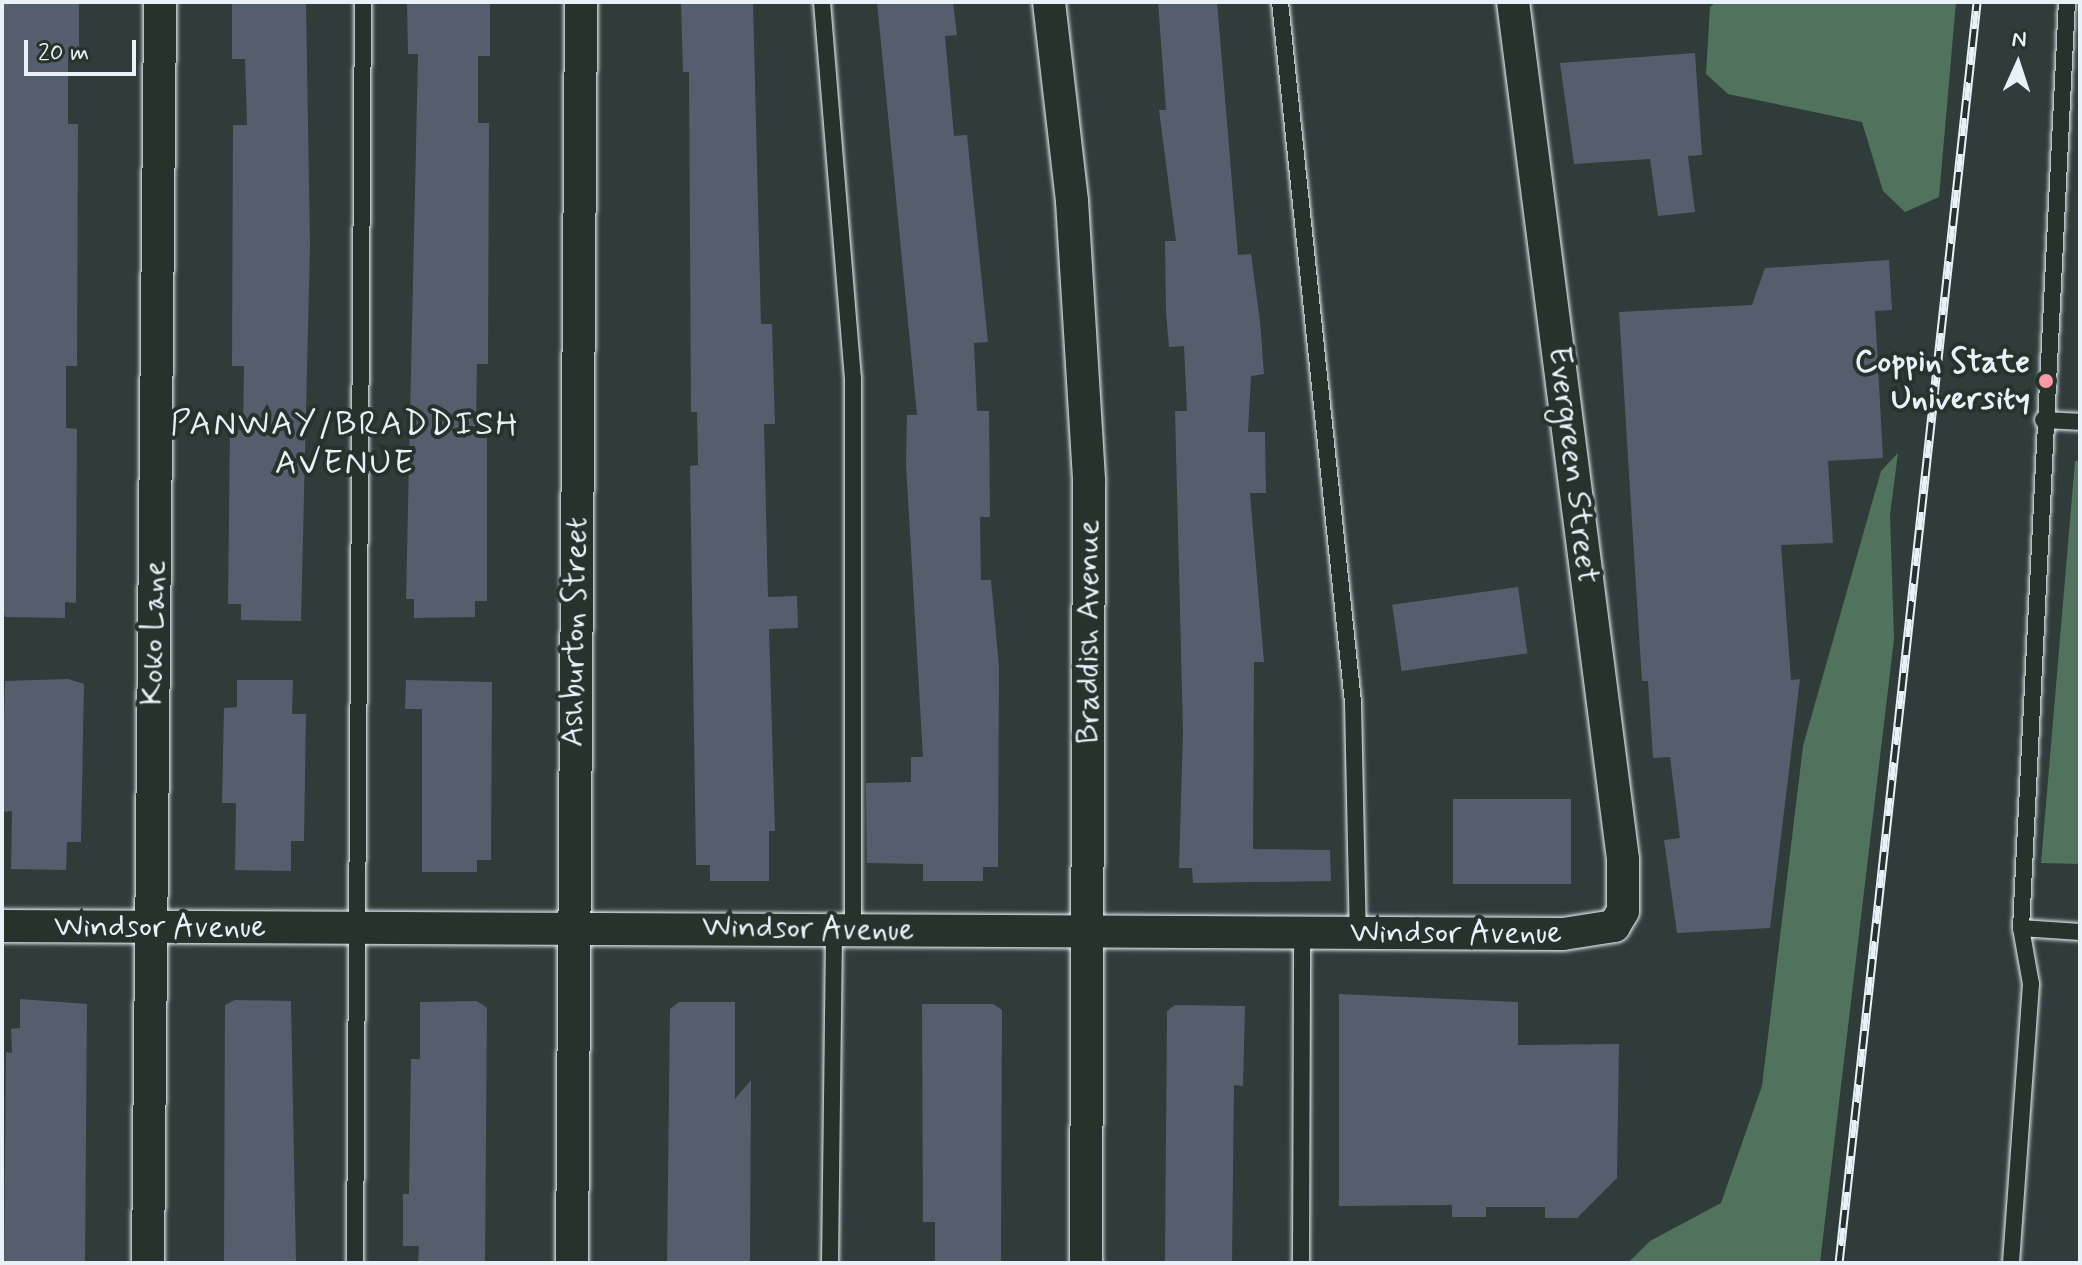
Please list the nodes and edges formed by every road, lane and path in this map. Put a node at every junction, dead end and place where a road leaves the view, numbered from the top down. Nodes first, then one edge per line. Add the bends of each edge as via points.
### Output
1 (160, 2) edge
2 (363, 2) edge
3 (581, 2) edge
4 (822, 2) edge
5 (1049, 2) edge
6 (1280, 2) edge
7 (1513, 2) edge
8 (2067, 2) edge
9 (2043, 420) junction
10 (2080, 422) edge
11 (2, 926) edge
12 (1614, 926) joint
13 (151, 927) junction
14 (572, 927) junction
15 (359, 928) junction
16 (2021, 928) junction
17 (843, 929) junction
18 (1088, 932) junction
19 (2080, 932) edge
20 (1302, 933) junction
21 (1358, 934) junction
22 (148, 1263) edge
23 (355, 1263) edge
24 (572, 1263) edge
25 (830, 1263) edge
26 (1086, 1263) edge
27 (1301, 1263) edge
28 (2011, 1263) edge

1 - 13 street, Koko Lane
2 - 15 lane
3 - 14 street, Ashburton Street
4 - 17 lane via 853,378
5 - 18 street, Braddish Avenue via 1086,392
6 - 21 lane via 1353,703
7 - 12 street, Evergreen Street via 1623,859 1623,911
8 - 9 lane
9 - 10 lane
9 - 16 lane
11 - 13 street, Windsor Avenue
12 - 21 street, Windsor Avenue via 1563,934
13 - 15 street, Windsor Avenue
13 - 22 street, Koko Lane
14 - 15 street, Windsor Avenue
14 - 17 street, Windsor Avenue
14 - 24 street, Ashburton Street
15 - 23 lane
16 - 19 lane
16 - 28 lane via 2031,984
17 - 18 street, Windsor Avenue
17 - 25 lane
18 - 20 street, Windsor Avenue
18 - 26 street, Braddish Avenue
20 - 21 street, Windsor Avenue
20 - 27 lane

